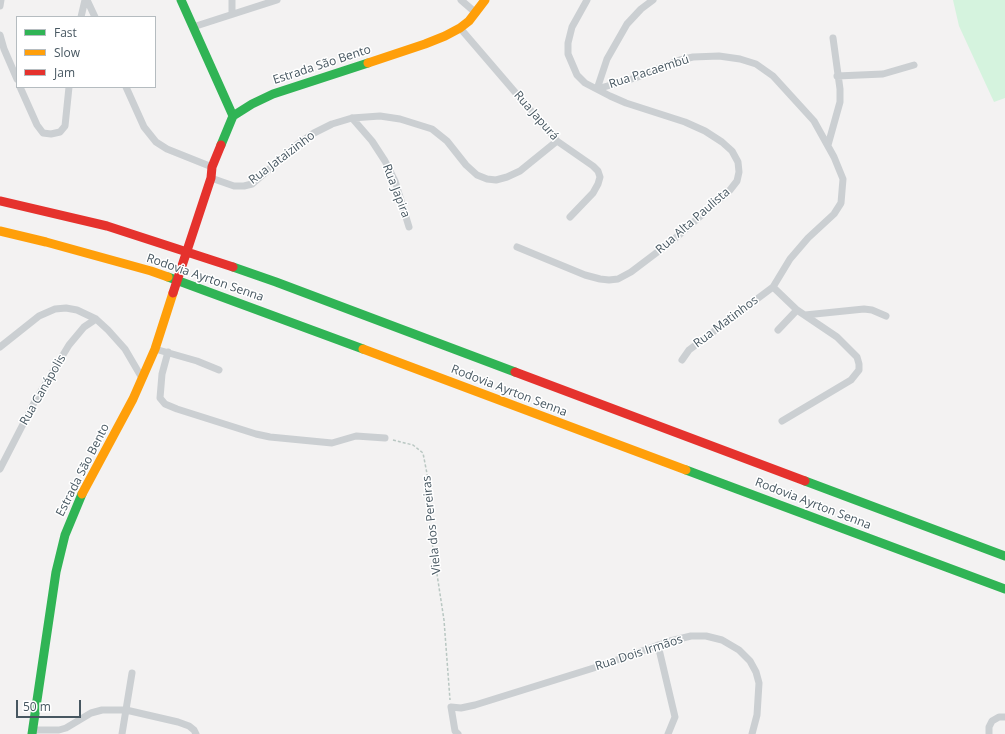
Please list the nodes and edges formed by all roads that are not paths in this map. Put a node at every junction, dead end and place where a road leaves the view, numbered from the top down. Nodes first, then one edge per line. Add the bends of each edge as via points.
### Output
1 (1, 0) edge
2 (86, 0) edge
3 (181, 0) edge
4 (232, 0) edge
5 (277, 0) edge
6 (461, 0) edge
7 (485, 0) edge
8 (587, 0) edge
9 (653, 0) edge
10 (0, 6) edge
11 (476, 13) junction
12 (232, 14) junction
13 (81, 16) edge
14 (94, 16) edge
15 (193, 27) junction
16 (460, 28) junction
17 (0, 35) edge
18 (833, 38) dead end
19 (914, 65) dead end
20 (837, 76) junction
21 (16, 78) edge
22 (20, 88) edge
23 (69, 88) edge
24 (126, 88) edge
25 (597, 89) junction
26 (234, 116) junction
27 (352, 118) junction
28 (557, 141) junction
29 (828, 145) junction
30 (212, 167) junction
31 (211, 178) junction
32 (0, 201) edge
33 (570, 217) dead end
34 (409, 227) dead end
35 (0, 231) edge
36 (517, 247) dead end
37 (772, 287) junction
38 (797, 310) junction
39 (805, 315) junction
40 (886, 316) dead end
41 (96, 319) junction
42 (778, 330) dead end
43 (156, 346) junction
44 (0, 347) edge
45 (168, 352) junction
46 (682, 360) dead end
47 (219, 370) dead end
48 (142, 378) junction
49 (782, 420) dead end
50 (385, 438) road end
51 (0, 469) edge
52 (1005, 556) edge
53 (1005, 589) edge
54 (658, 645) junction
55 (132, 674) dead end
56 (126, 710) junction
57 (1005, 717) edge
58 (32, 732) edge
59 (122, 734) edge
60 (196, 734) edge
61 (458, 734) edge
62 (668, 734) edge
63 (752, 734) edge
64 (989, 734) edge

1 - 10 street
2 - 13 street
2 - 14 street
3 - 15 main road
4 - 12 street
5 - 12 street
6 - 11 street
7 - 11 main road, Estrada São Bento
8 - 25 street, Rua Alta Paulista via 572,27 568,54 577,75
9 - 25 street via 627,24 608,58
11 - 16 main road, Estrada São Bento
12 - 15 street
15 - 26 main road
16 - 26 main road, Estrada São Bento via 425,44 273,94
16 - 28 street, Rua Japurá
17 - 21 street
18 - 20 street
19 - 20 street via 883,74
20 - 29 street via 840,102
22 - 23 street via 37,125 43,133 51,134 60,132 65,126
24 - 30 street via 144,127 156,142
25 - 29 street, Rua Pacaembú via 687,59 719,56 740,58 756,64 774,76 814,121
25 - 36 street, Rua Alta Paulista via 626,103 685,122 722,142 732,151 738,162 739,172 736,181 730,190 672,241 618,279 600,280
26 - 30 main road, Estrada São Bento
27 - 28 street, Rua Jataizinho via 380,116 432,129 447,141 477,175 487,179 496,180 520,171
27 - 31 street, Rua Jataizinho via 314,133 252,184 234,186
27 - 34 street, Rua Japira via 385,161 395,181
28 - 33 street, Rua Japurá via 593,166 600,177 593,193
29 - 37 street, Rua Pacaembú via 843,179 841,203 834,214 790,259
30 - 31 main road, Estrada São Bento
31 - 43 main road, Estrada São Bento
32 - 52 main road, Rodovia Ayrton Senna via 106,226 276,282
35 - 53 main road, Rodovia Ayrton Senna via 151,271
37 - 38 street
37 - 46 street, Rua Matinhos via 689,350
38 - 39 street
38 - 42 street
39 - 40 street via 864,309
39 - 49 street via 846,345 857,357 859,370 851,380
41 - 44 street via 78,310 55,309 39,316
41 - 48 street via 125,349
41 - 51 street, Rua Canápolis via 84,327 69,345 35,401
43 - 45 street
43 - 48 main road, Estrada São Bento
45 - 47 street
45 - 50 street via 160,395 165,404 177,409 270,437 332,443 356,436
48 - 58 main road, Estrada São Bento via 75,509 65,535 56,572
54 - 61 street, Rua Dois Irmãos via 475,705 451,707 455,731
54 - 62 street via 675,716
54 - 63 street, Rua Dois Irmãos via 692,636 706,636 722,640 739,650 756,672 759,684 757,715
55 - 56 street
56 - 58 street via 102,710 91,713 66,728
56 - 59 street
56 - 60 street via 178,722 189,726
57 - 64 street via 992,721

